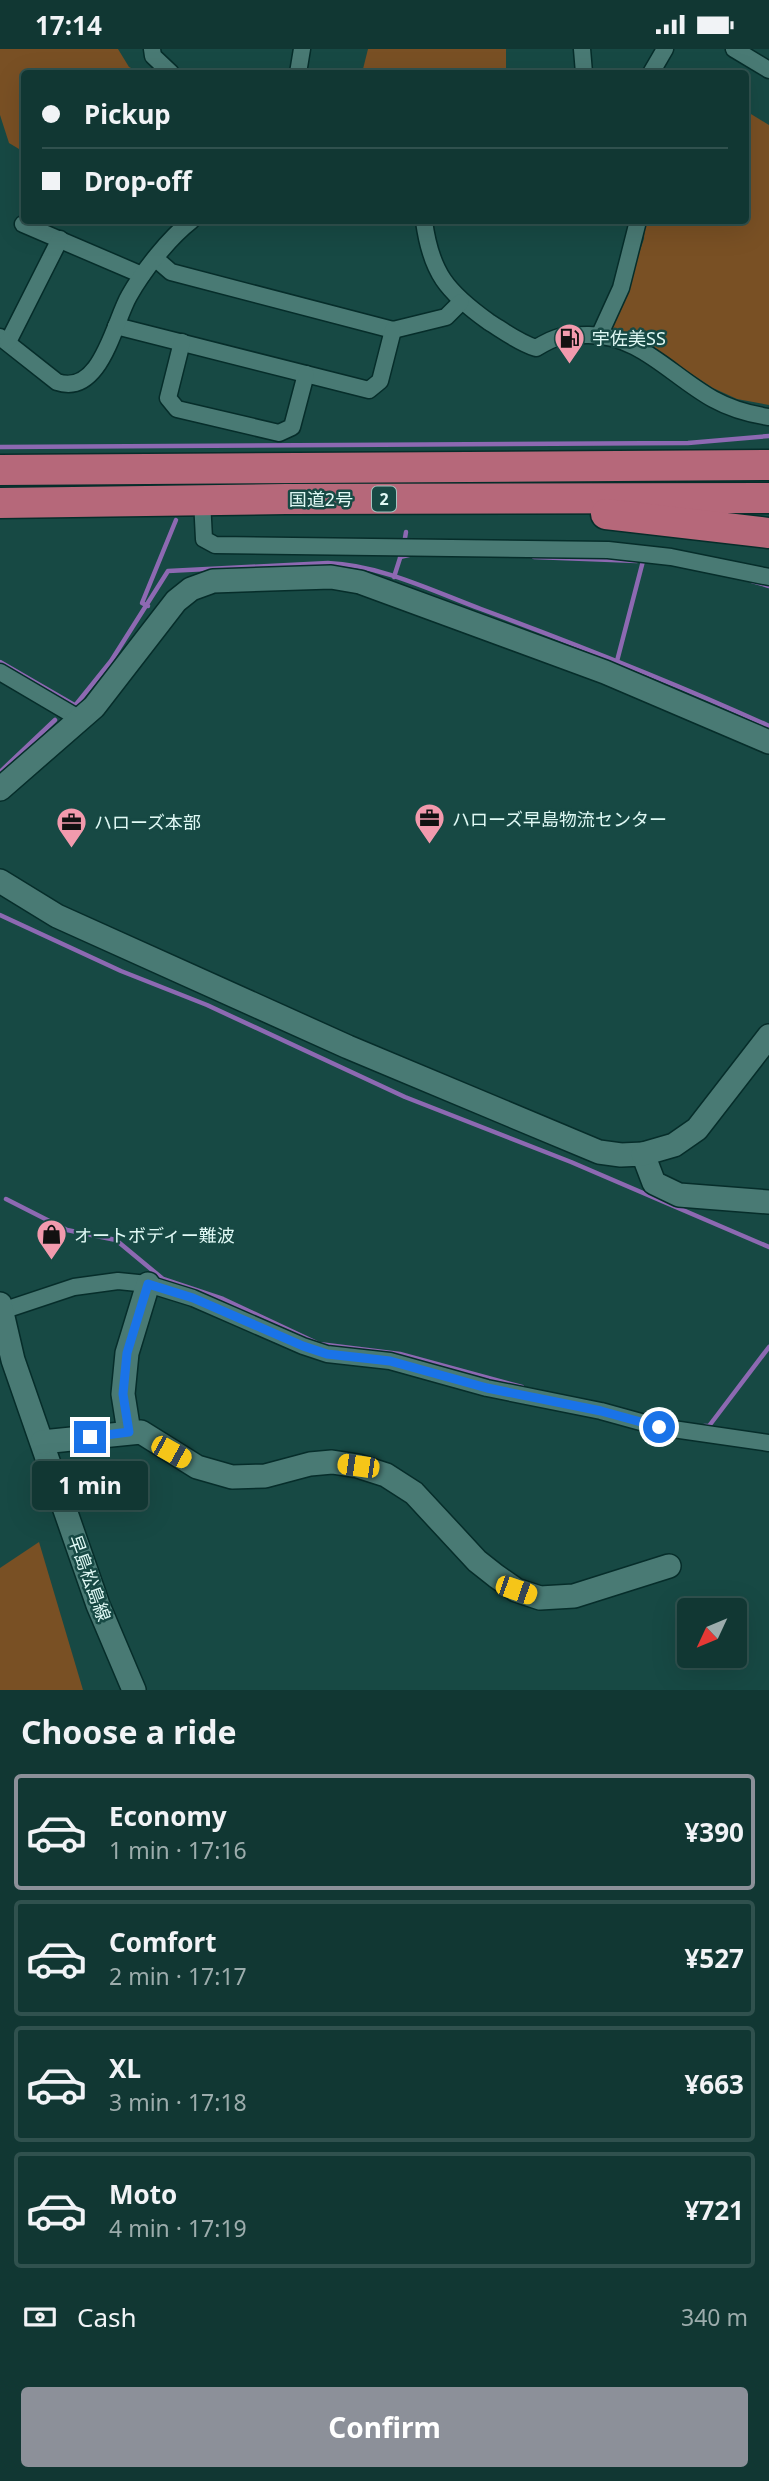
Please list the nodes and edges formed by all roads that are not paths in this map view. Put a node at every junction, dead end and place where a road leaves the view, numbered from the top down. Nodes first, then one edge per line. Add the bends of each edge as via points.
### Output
1 (152, 49) edge
2 (303, 49) edge
3 (582, 49) edge
4 (666, 49) edge
5 (720, 49) edge
6 (734, 49) edge
7 (168, 70) edge
8 (300, 70) edge
9 (584, 70) edge
10 (653, 70) edge
11 (769, 70) edge
12 (25, 224) edge
13 (188, 224) edge
14 (425, 224) edge
15 (637, 224) edge
16 (60, 240) junction
17 (156, 259) junction
18 (142, 275) junction
19 (461, 302) junction
20 (116, 325) junction
21 (393, 330) junction
22 (600, 334) junction
23 (4, 339) edge
24 (182, 342) junction
25 (306, 374) junction
26 (769, 417) edge
27 (769, 465) edge
28 (0, 470) edge
29 (769, 498) edge
30 (286, 499) junction
31 (202, 500) junction
32 (0, 503) edge
33 (769, 533) edge
34 (769, 577) edge
35 (0, 672) edge
36 (80, 719) junction
37 (769, 742) edge
38 (0, 789) edge
39 (0, 881) edge
40 (769, 1036) edge
41 (643, 1154) junction
42 (769, 1202) edge
43 (148, 1284) junction
44 (1, 1308) edge
45 (6, 1360) edge
46 (129, 1432) junction
47 (41, 1442) junction
48 (769, 1443) edge
49 (669, 1566) dead end
50 (134, 1690) edge

1 - 7 street via 153,57
2 - 8 street
3 - 9 street
4 - 10 street
5 - 6 street via 729,55
6 - 11 street
12 - 16 street
13 - 17 street
14 - 19 street via 432,256 446,286
15 - 22 street via 621,288
16 - 18 street
16 - 23 street
17 - 18 street
17 - 21 street via 172,272
18 - 20 street
19 - 21 street via 446,317
19 - 22 street via 518,342 536,348 558,335
20 - 23 street via 93,372 75,384 65,385 47,376
20 - 24 street
21 - 25 street via 380,381 369,390
22 - 26 street via 647,351 712,398 739,411
24 - 25 street
24 - 25 street via 168,398 177,409 279,433 292,427
27 - 28 highway, 国道2号 / 2
29 - 30 highway, 国道2号 / 2
30 - 31 highway, 国道2号 / 2
30 - 33 highway via 577,511
31 - 32 highway, 国道2号 / 2
31 - 34 street via 204,539 215,545 608,550 671,557
35 - 36 street
36 - 37 street via 176,601 191,589 214,581 331,577 360,582 605,672
36 - 38 street
39 - 41 street via 57,916 348,1047 598,1151
40 - 41 street via 697,1129 674,1145
41 - 42 street via 654,1183 679,1195
43 - 44 street via 118,1281 74,1287
43 - 46 street via 127,1353 123,1394
43 - 48 street via 327,1354 390,1361 659,1427
44 - 45 street, 早島松島線
45 - 47 street, 早島松島線
46 - 47 street
46 - 49 street via 141,1432 197,1467 232,1477 265,1476 332,1462 386,1475 414,1493 477,1561 516,1590 540,1598 573,1596
47 - 50 street, 早島松島線 via 98,1605

